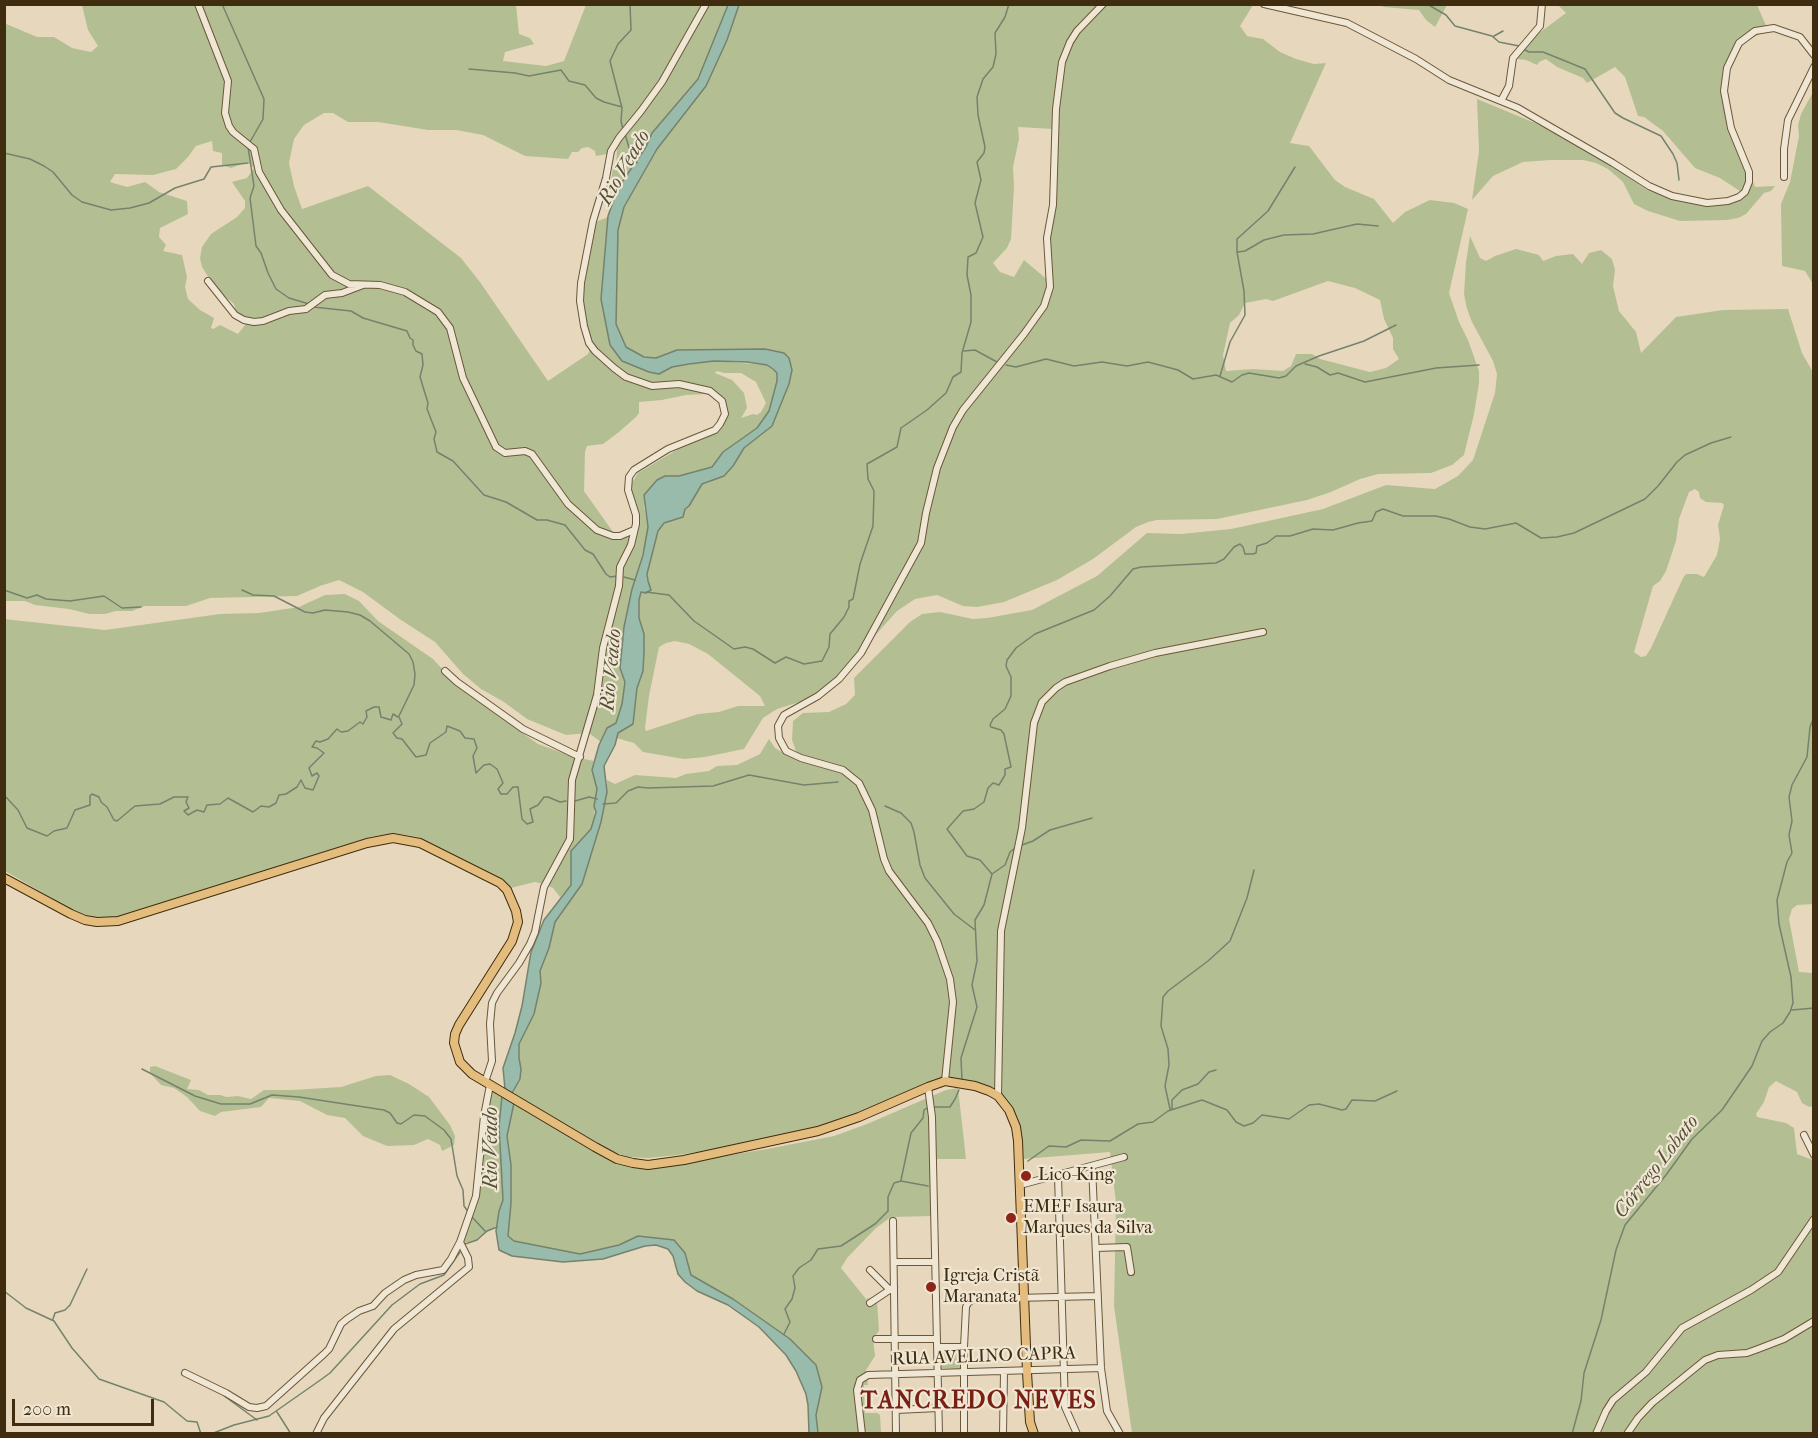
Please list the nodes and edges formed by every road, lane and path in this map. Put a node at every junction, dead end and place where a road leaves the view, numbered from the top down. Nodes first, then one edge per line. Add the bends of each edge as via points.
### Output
1 (198, 4) edge
2 (706, 4) edge
3 (1103, 4) edge
4 (1264, 4) edge
5 (1542, 4) edge
6 (1814, 55) edge
7 (1814, 67) edge
8 (1501, 101) junction
9 (1784, 177) dead end
10 (208, 281) dead end
11 (366, 284) junction
12 (634, 530) junction
13 (1263, 632) dead end
14 (445, 671) dead end
15 (580, 757) junction
16 (4, 878) edge
17 (945, 1081) junction
18 (487, 1084) junction
19 (928, 1087) junction
20 (998, 1096) junction
21 (1804, 1135) dead end
22 (1814, 1155) edge
23 (1124, 1157) dead end
24 (1092, 1166) junction
25 (1058, 1176) junction
26 (1020, 1185) junction
27 (1814, 1219) edge
28 (893, 1221) dead end
29 (460, 1242) junction
30 (1096, 1248) junction
31 (894, 1262) junction
32 (935, 1262) junction
33 (870, 1270) dead end
34 (1131, 1272) dead end
35 (892, 1289) junction
36 (1098, 1296) junction
37 (1061, 1297) junction
38 (1024, 1298) junction
39 (870, 1303) dead end
40 (1814, 1321) edge
41 (876, 1339) dead end
42 (896, 1339) junction
43 (937, 1339) junction
44 (937, 1347) junction
45 (964, 1347) junction
46 (1101, 1368) junction
47 (1064, 1370) junction
48 (1004, 1372) junction
49 (1026, 1372) junction
50 (185, 1373) dead end
51 (937, 1373) junction
52 (965, 1373) junction
53 (896, 1374) junction
54 (938, 1408) junction
55 (896, 1410) junction
56 (316, 1434) edge
57 (862, 1434) edge
58 (897, 1434) edge
59 (939, 1434) edge
60 (964, 1434) edge
61 (1003, 1434) edge
62 (1034, 1434) edge
63 (1077, 1434) edge
64 (1120, 1434) edge
65 (1596, 1434) edge
66 (1628, 1434) edge

1 - 11 street via 228,81 225,113 229,126 254,148 259,172 281,210 332,275 349,284
2 - 12 street via 662,82 612,150 592,221 581,284 580,310 586,335 605,361 626,377 652,386 680,384 710,391 724,406 723,420 715,430 668,449 631,473 628,485 636,514
3 - 17 street via 1070,42 1060,73 1053,204 1047,238 1050,287 1044,306 953,427 937,468 921,543 861,653 839,679 784,715 778,726 786,751 843,770 859,783 872,810 884,859 937,941 953,1002
4 - 8 street via 1347,23 1449,80
5 - 8 street via 1540,26 1513,58 1509,86
6 - 8 street via 1800,38 1770,27 1747,35 1735,48 1724,91 1731,128 1750,178 1742,196 1722,202 1691,201 1656,189
7 - 9 street via 1788,120
10 - 11 street via 235,315 254,322 306,309 322,296
11 - 12 street via 405,292 443,317 463,378 499,450 532,454 568,504 597,530 613,536
12 - 15 street via 620,567 597,695
13 - 20 street via 1155,653 1099,669 1065,682 1042,702 1031,737 1022,828 1001,931
14 - 15 street via 518,726
15 - 18 street via 571,787 570,840 544,887 530,944 492,1004 492,1061
16 - 18 main road via 85,920 118,921 367,843 393,838 420,843 500,883 516,911 516,934 455,1034 460,1062
17 - 19 main road
17 - 20 main road via 975,1086
18 - 19 main road via 617,1159 648,1165 834,1127
18 - 29 street via 476,1196
19 - 32 street
20 - 26 main road via 1016,1127
21 - 22 street
23 - 24 street
24 - 25 street
24 - 30 street
25 - 26 street
25 - 37 street
26 - 38 main road
27 - 65 street via 1778,1272 1682,1328 1646,1372 1613,1400
28 - 31 street
29 - 50 street via 443,1270 404,1280 373,1306 347,1318 329,1349 266,1406 249,1407
29 - 56 street via 469,1263 465,1271 394,1329 324,1418
30 - 34 street via 1126,1246
30 - 36 street
31 - 32 street
31 - 35 street
32 - 43 street
33 - 35 street
35 - 39 street
35 - 42 street
36 - 37 street
36 - 46 street
37 - 38 street
37 - 47 street
38 - 45 street via 974,1299 966,1307
38 - 49 main road
40 - 66 street via 1784,1339 1747,1353 1705,1360 1652,1403
41 - 42 street
42 - 43 street
42 - 53 street
43 - 44 street
44 - 45 street
44 - 51 street
45 - 52 street
46 - 47 street, RUA AVELINO CAPRA
46 - 64 street via 1107,1411
47 - 49 street, RUA AVELINO CAPRA
47 - 63 street via 1065,1407
48 - 49 street, RUA AVELINO CAPRA
48 - 52 street, RUA AVELINO CAPRA
48 - 61 street
49 - 62 main road
51 - 52 street, RUA AVELINO CAPRA
51 - 53 street, RUA AVELINO CAPRA
51 - 54 street
52 - 60 street
53 - 55 street
53 - 57 street, RUA AVELINO CAPRA via 860,1380 857,1390
54 - 55 street
54 - 59 street
55 - 58 street

